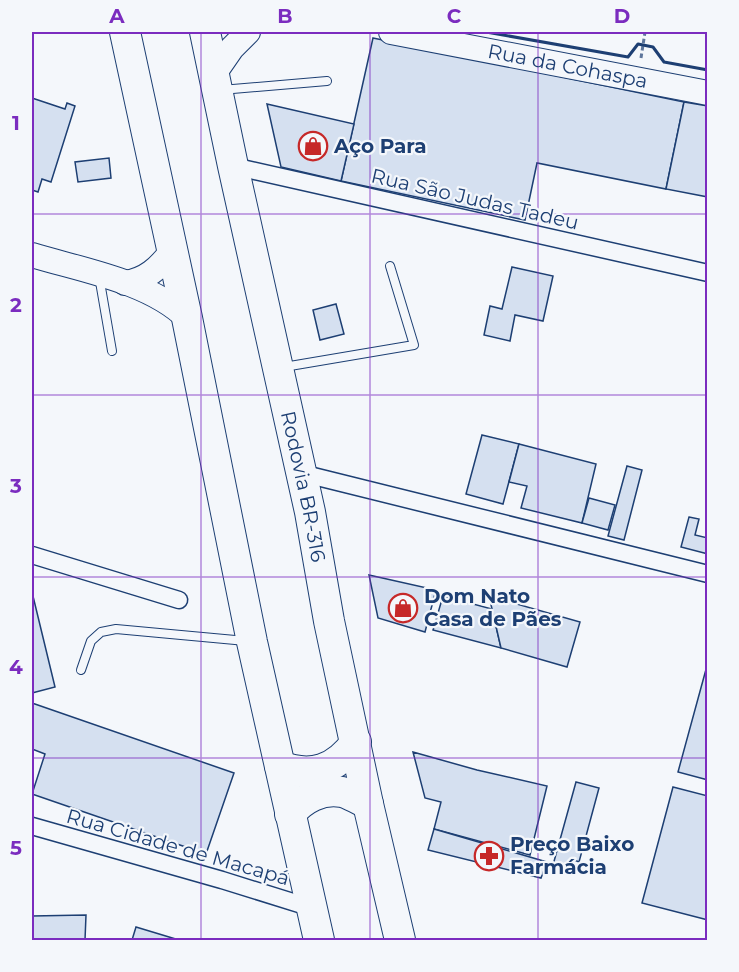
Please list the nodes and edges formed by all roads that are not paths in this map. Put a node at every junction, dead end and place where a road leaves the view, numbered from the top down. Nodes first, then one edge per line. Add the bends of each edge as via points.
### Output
1 (125, 32) edge
2 (205, 32) edge
3 (248, 32) edge
4 (391, 32) edge
5 (327, 81) dead end
6 (216, 82) junction
7 (708, 93) edge
8 (233, 166) junction
9 (171, 252) junction
10 (32, 255) edge
11 (390, 266) dead end
12 (708, 273) edge
13 (99, 275) junction
14 (125, 283) junction
15 (187, 318) junction
16 (111, 351) dead end
17 (277, 368) junction
18 (301, 473) junction
19 (32, 555) edge
20 (708, 574) edge
21 (180, 600) dead end
22 (252, 642) junction
23 (81, 670) dead end
24 (356, 742) junction
25 (280, 766) junction
26 (368, 804) junction
27 (290, 814) junction
28 (32, 826) edge
29 (312, 908) junction
30 (320, 940) edge
31 (400, 940) edge

1 - 9 highway
2 - 6 highway, Rodovia BR-316
3 - 6 street via 232,48
4 - 7 street, Rua da Cohaspa
5 - 6 lane
6 - 8 highway, Rodovia BR-316
8 - 12 street, Rua São Judas Tadeu
8 - 17 highway, Rodovia BR-316
9 - 14 street via 149,275
9 - 15 highway
10 - 13 street
11 - 17 lane via 414,345
13 - 14 street
13 - 16 lane
14 - 15 street via 162,298
15 - 22 highway
17 - 18 highway, Rodovia BR-316
18 - 20 street
18 - 24 highway, Rodovia BR-316
19 - 21 street
22 - 23 lane via 116,629 101,632 91,641
22 - 25 highway
24 - 25 highway via 326,768 296,772
24 - 26 highway, Rodovia BR-316
25 - 27 highway
26 - 27 highway via 340,792 322,793 304,800
26 - 31 highway, Rodovia BR-316
27 - 29 highway
28 - 29 street, Rua Cidade de Macapá
29 - 30 highway

